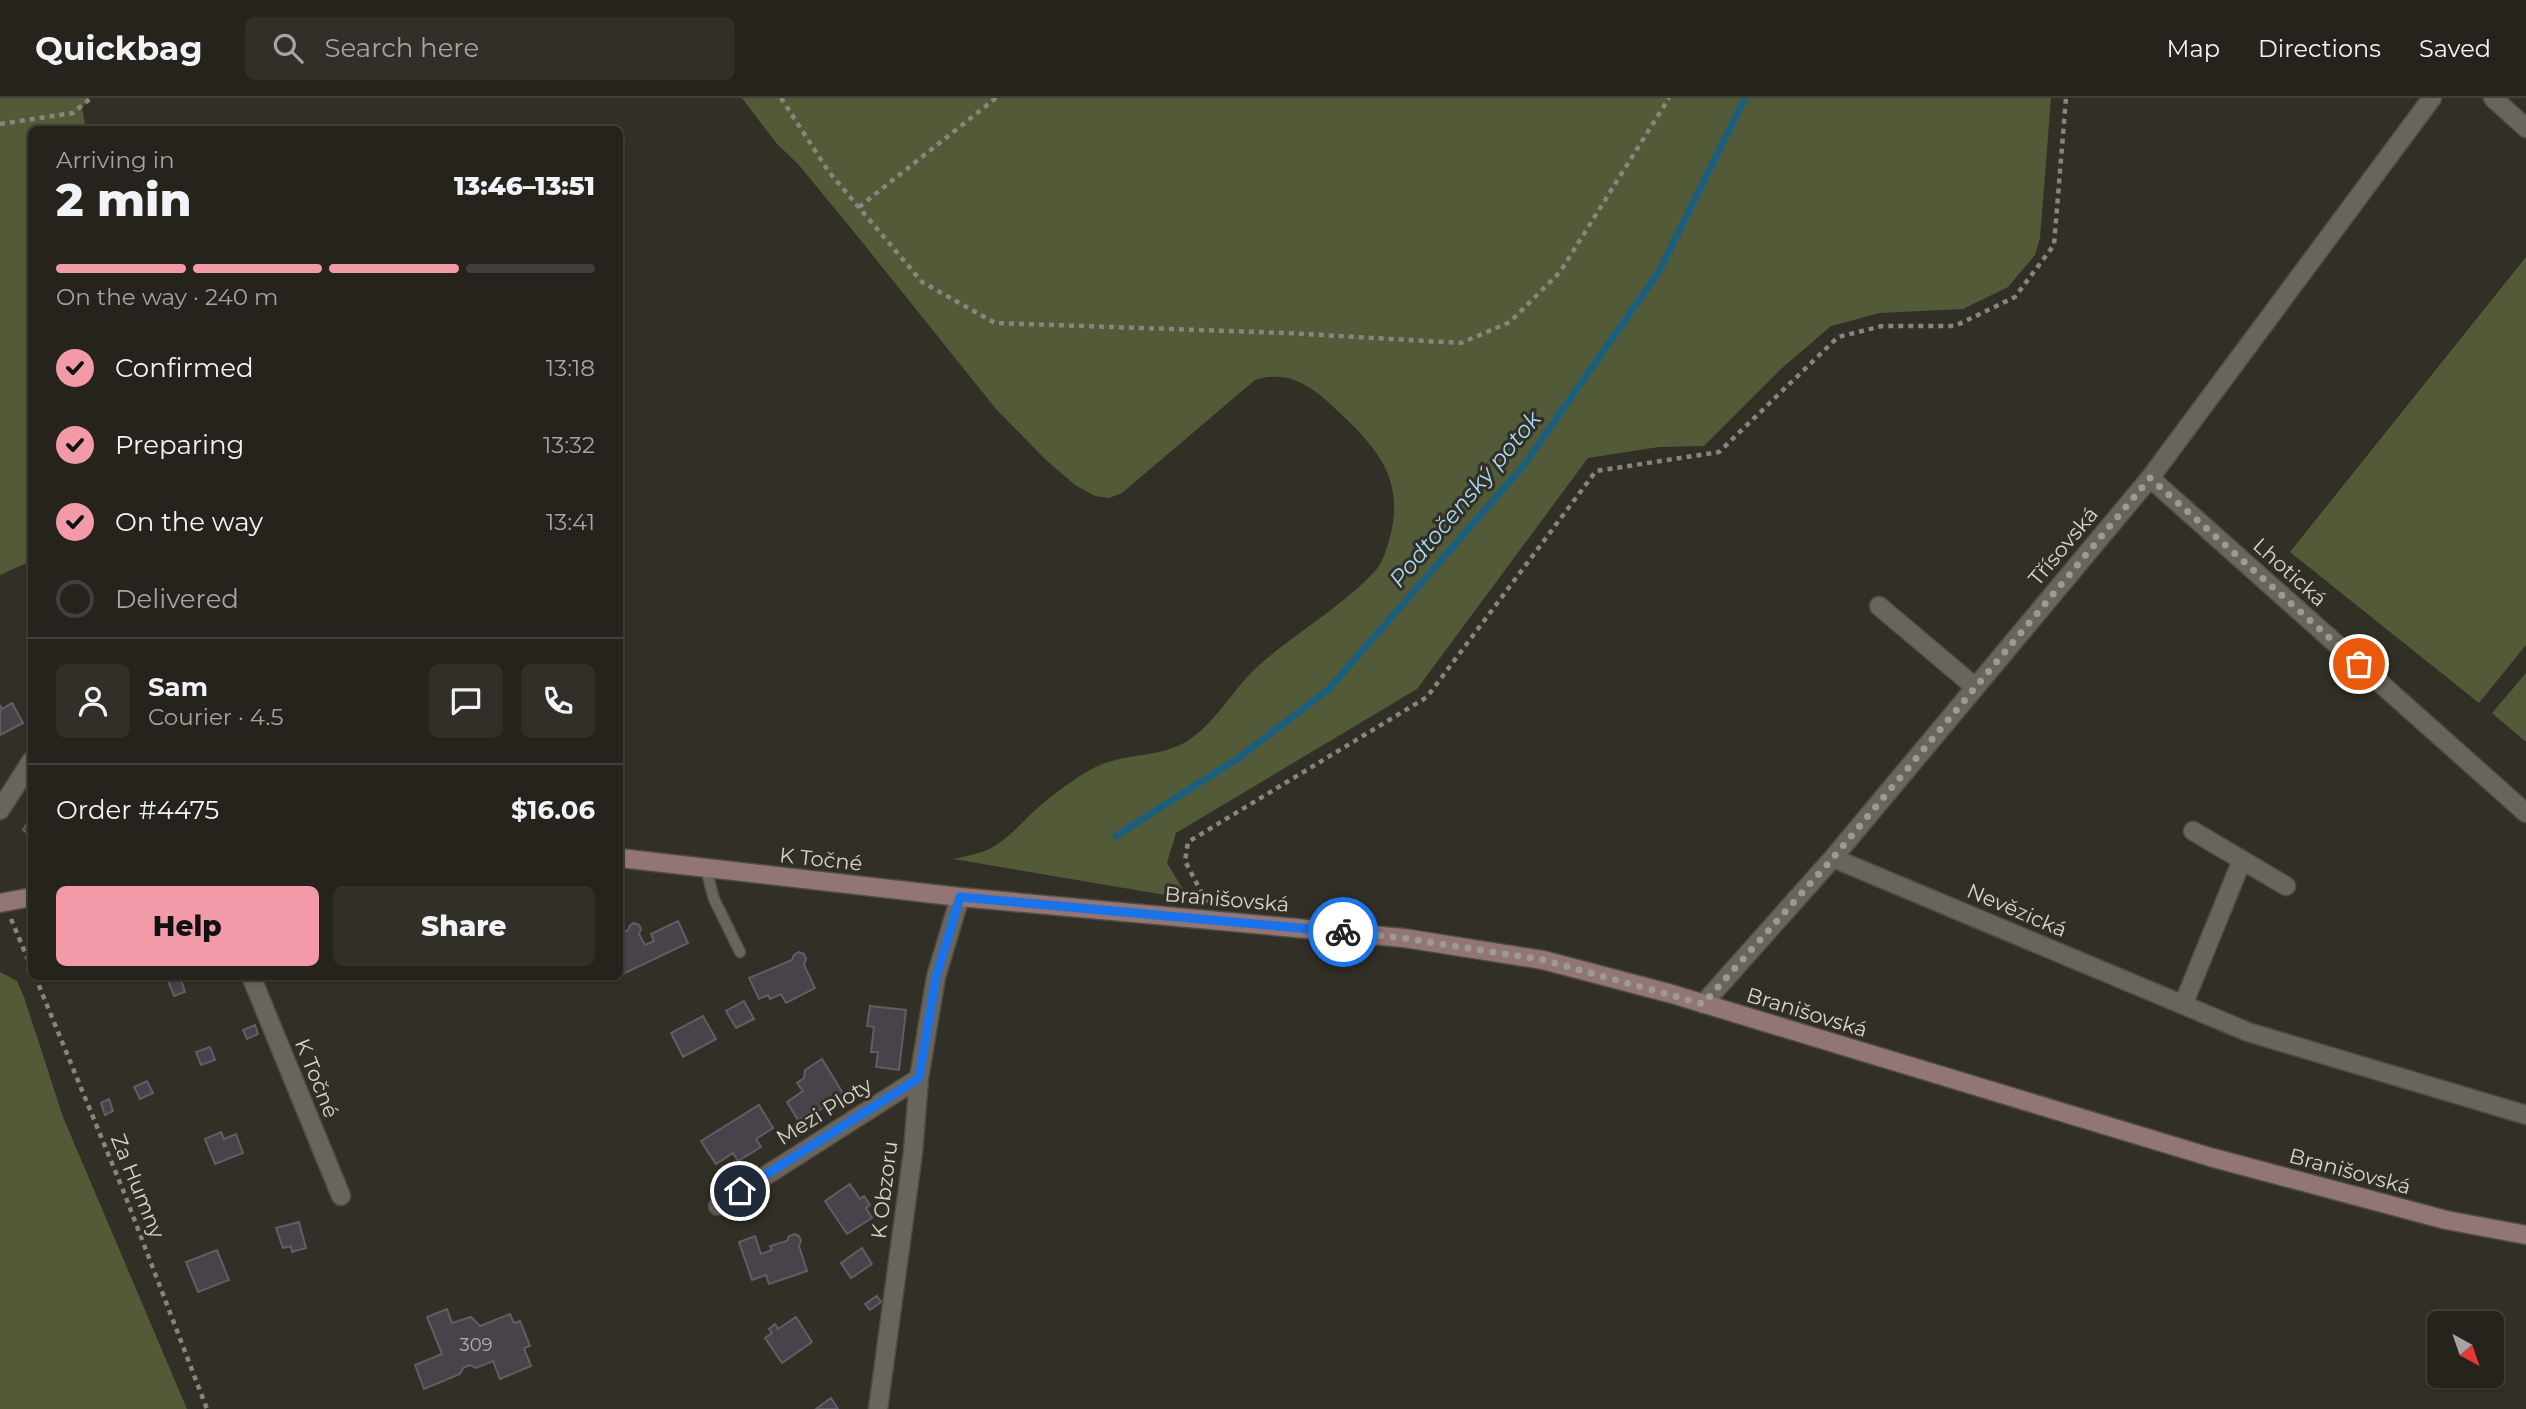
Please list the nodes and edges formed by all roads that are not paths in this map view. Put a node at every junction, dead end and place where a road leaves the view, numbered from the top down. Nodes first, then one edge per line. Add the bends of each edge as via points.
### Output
1 (2432, 98) edge
2 (2493, 98) edge
3 (2526, 128) edge
4 (2150, 478) junction
5 (1879, 606) dead end
6 (1975, 687) junction
7 (28, 766) edge
8 (0, 810) edge
9 (2526, 813) edge
10 (2193, 831) dead end
11 (623, 858) edge
12 (1833, 858) junction
13 (2242, 860) junction
14 (706, 869) junction
15 (2286, 886) dead end
16 (960, 897) junction
17 (28, 898) edge
18 (1018, 902) joint
19 (2, 903) edge
20 (740, 952) dead end
21 (253, 980) edge
22 (1703, 1004) junction
23 (2183, 1005) junction
24 (919, 1078) junction
25 (2526, 1115) edge
26 (341, 1196) dead end
27 (718, 1206) dead end
28 (2526, 1235) edge
29 (878, 1409) edge

1 - 4 street, Třísovská
2 - 3 street
4 - 6 street, Třísovská
4 - 9 street, Lhotická
5 - 6 street
6 - 12 street, Třísovská
7 - 8 street
10 - 13 street
11 - 14 street, K Točné
12 - 22 street, Třísovská
12 - 23 street, Nevězická
13 - 15 street
13 - 23 street
14 - 16 street, K Točné
14 - 20 lane via 714,899
16 - 18 street, K Točné
16 - 24 street, K Obzoru via 936,977
17 - 19 street
18 - 22 street, Branišovská via 1404,938 1544,960
21 - 26 street, K Točné
22 - 28 street, Branišovská via 2210,1157 2446,1220
23 - 25 street, Nevězická via 2248,1032
24 - 27 street, Mezi Ploty
24 - 29 street, K Obzoru

